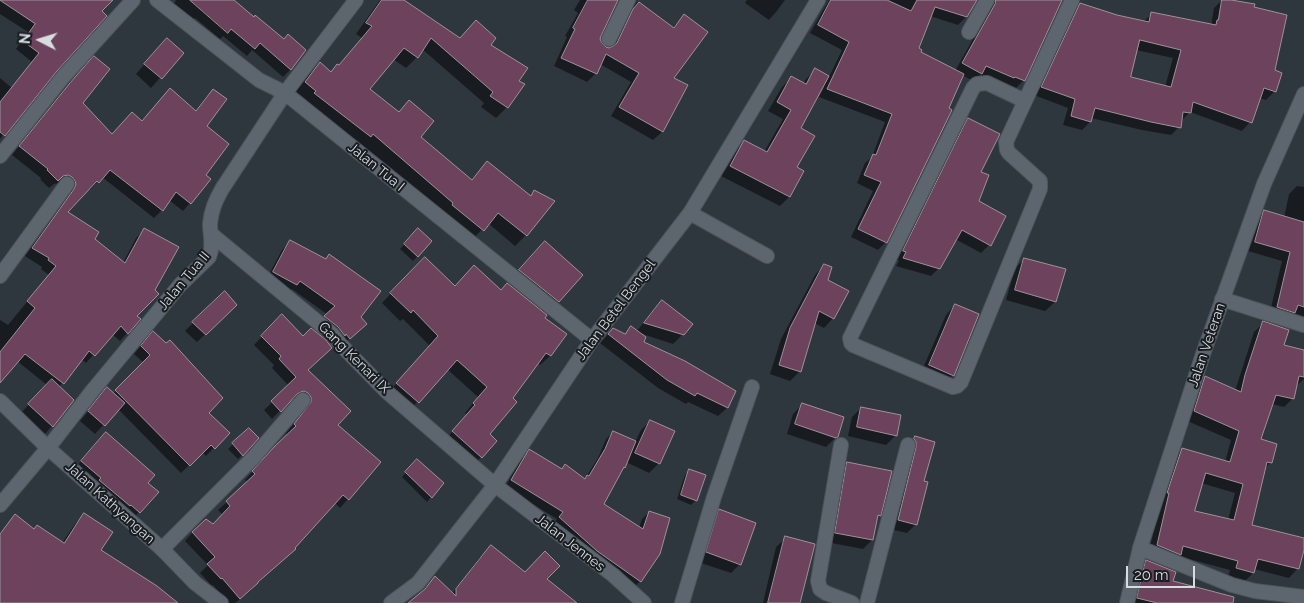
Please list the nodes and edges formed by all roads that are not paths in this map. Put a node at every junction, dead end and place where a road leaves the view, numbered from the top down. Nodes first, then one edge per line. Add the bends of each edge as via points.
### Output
1 (134, 0) edge
2 (156, 0) edge
3 (356, 0) edge
4 (628, 0) edge
5 (818, 0) edge
6 (987, 0) edge
7 (1072, 0) edge
8 (969, 32) dead end
9 (608, 39) dead end
10 (285, 93) junction
11 (1304, 94) edge
12 (1025, 101) junction
13 (0, 156) edge
14 (67, 184) dead end
15 (690, 213) junction
16 (211, 234) junction
17 (767, 256) dead end
18 (0, 276) edge
19 (1222, 299) junction
20 (1304, 325) edge
21 (592, 340) junction
22 (752, 386) dead end
23 (303, 400) dead end
24 (0, 401) edge
25 (841, 445) dead end
26 (908, 445) dead end
27 (48, 448) junction
28 (495, 485) junction
29 (0, 505) edge
30 (1140, 548) junction
31 (162, 549) junction
32 (1304, 597) edge
33 (221, 603) edge
34 (391, 603) edge
35 (644, 603) edge
36 (682, 603) edge
37 (852, 603) edge
38 (867, 603) edge
39 (1127, 603) edge

1 - 13 street via 63,77
2 - 10 street, Jalan Tua I via 259,80
3 - 10 street, Jalan Tua II
4 - 9 street
5 - 15 street, Jalan Betel Bengel
6 - 8 street
7 - 12 street
10 - 16 street, Jalan Tua II via 215,200
10 - 21 street, Jalan Tua I
11 - 19 street, Jalan Veteran via 1264,184
12 - 12 street via 1006,146 1009,153 1040,182 1040,189 962,382 953,387 853,345 850,338 973,88 976,84 987,83
14 - 18 street
15 - 17 street
15 - 21 street, Jalan Betel Bengel
16 - 27 street, Jalan Tua II via 212,251 209,256 180,285
16 - 28 street, Gang Kenari IX via 332,334 387,392
19 - 20 street
19 - 30 street, Jalan Veteran
21 - 28 street, Jalan Betel Bengel
22 - 36 street
23 - 31 street via 253,458
24 - 27 street, Jalan Kathyangan
25 - 37 street via 818,581 820,589 826,593
26 - 38 street
27 - 29 street, Jalan Tua II
27 - 31 street, Jalan Kathyangan
28 - 34 street, Jalan Betel Bengel via 418,583
28 - 35 street, Jalan Jennes
30 - 32 street via 1232,585
30 - 39 street, Jalan Veteran
31 - 33 street, Jalan Kathyangan

